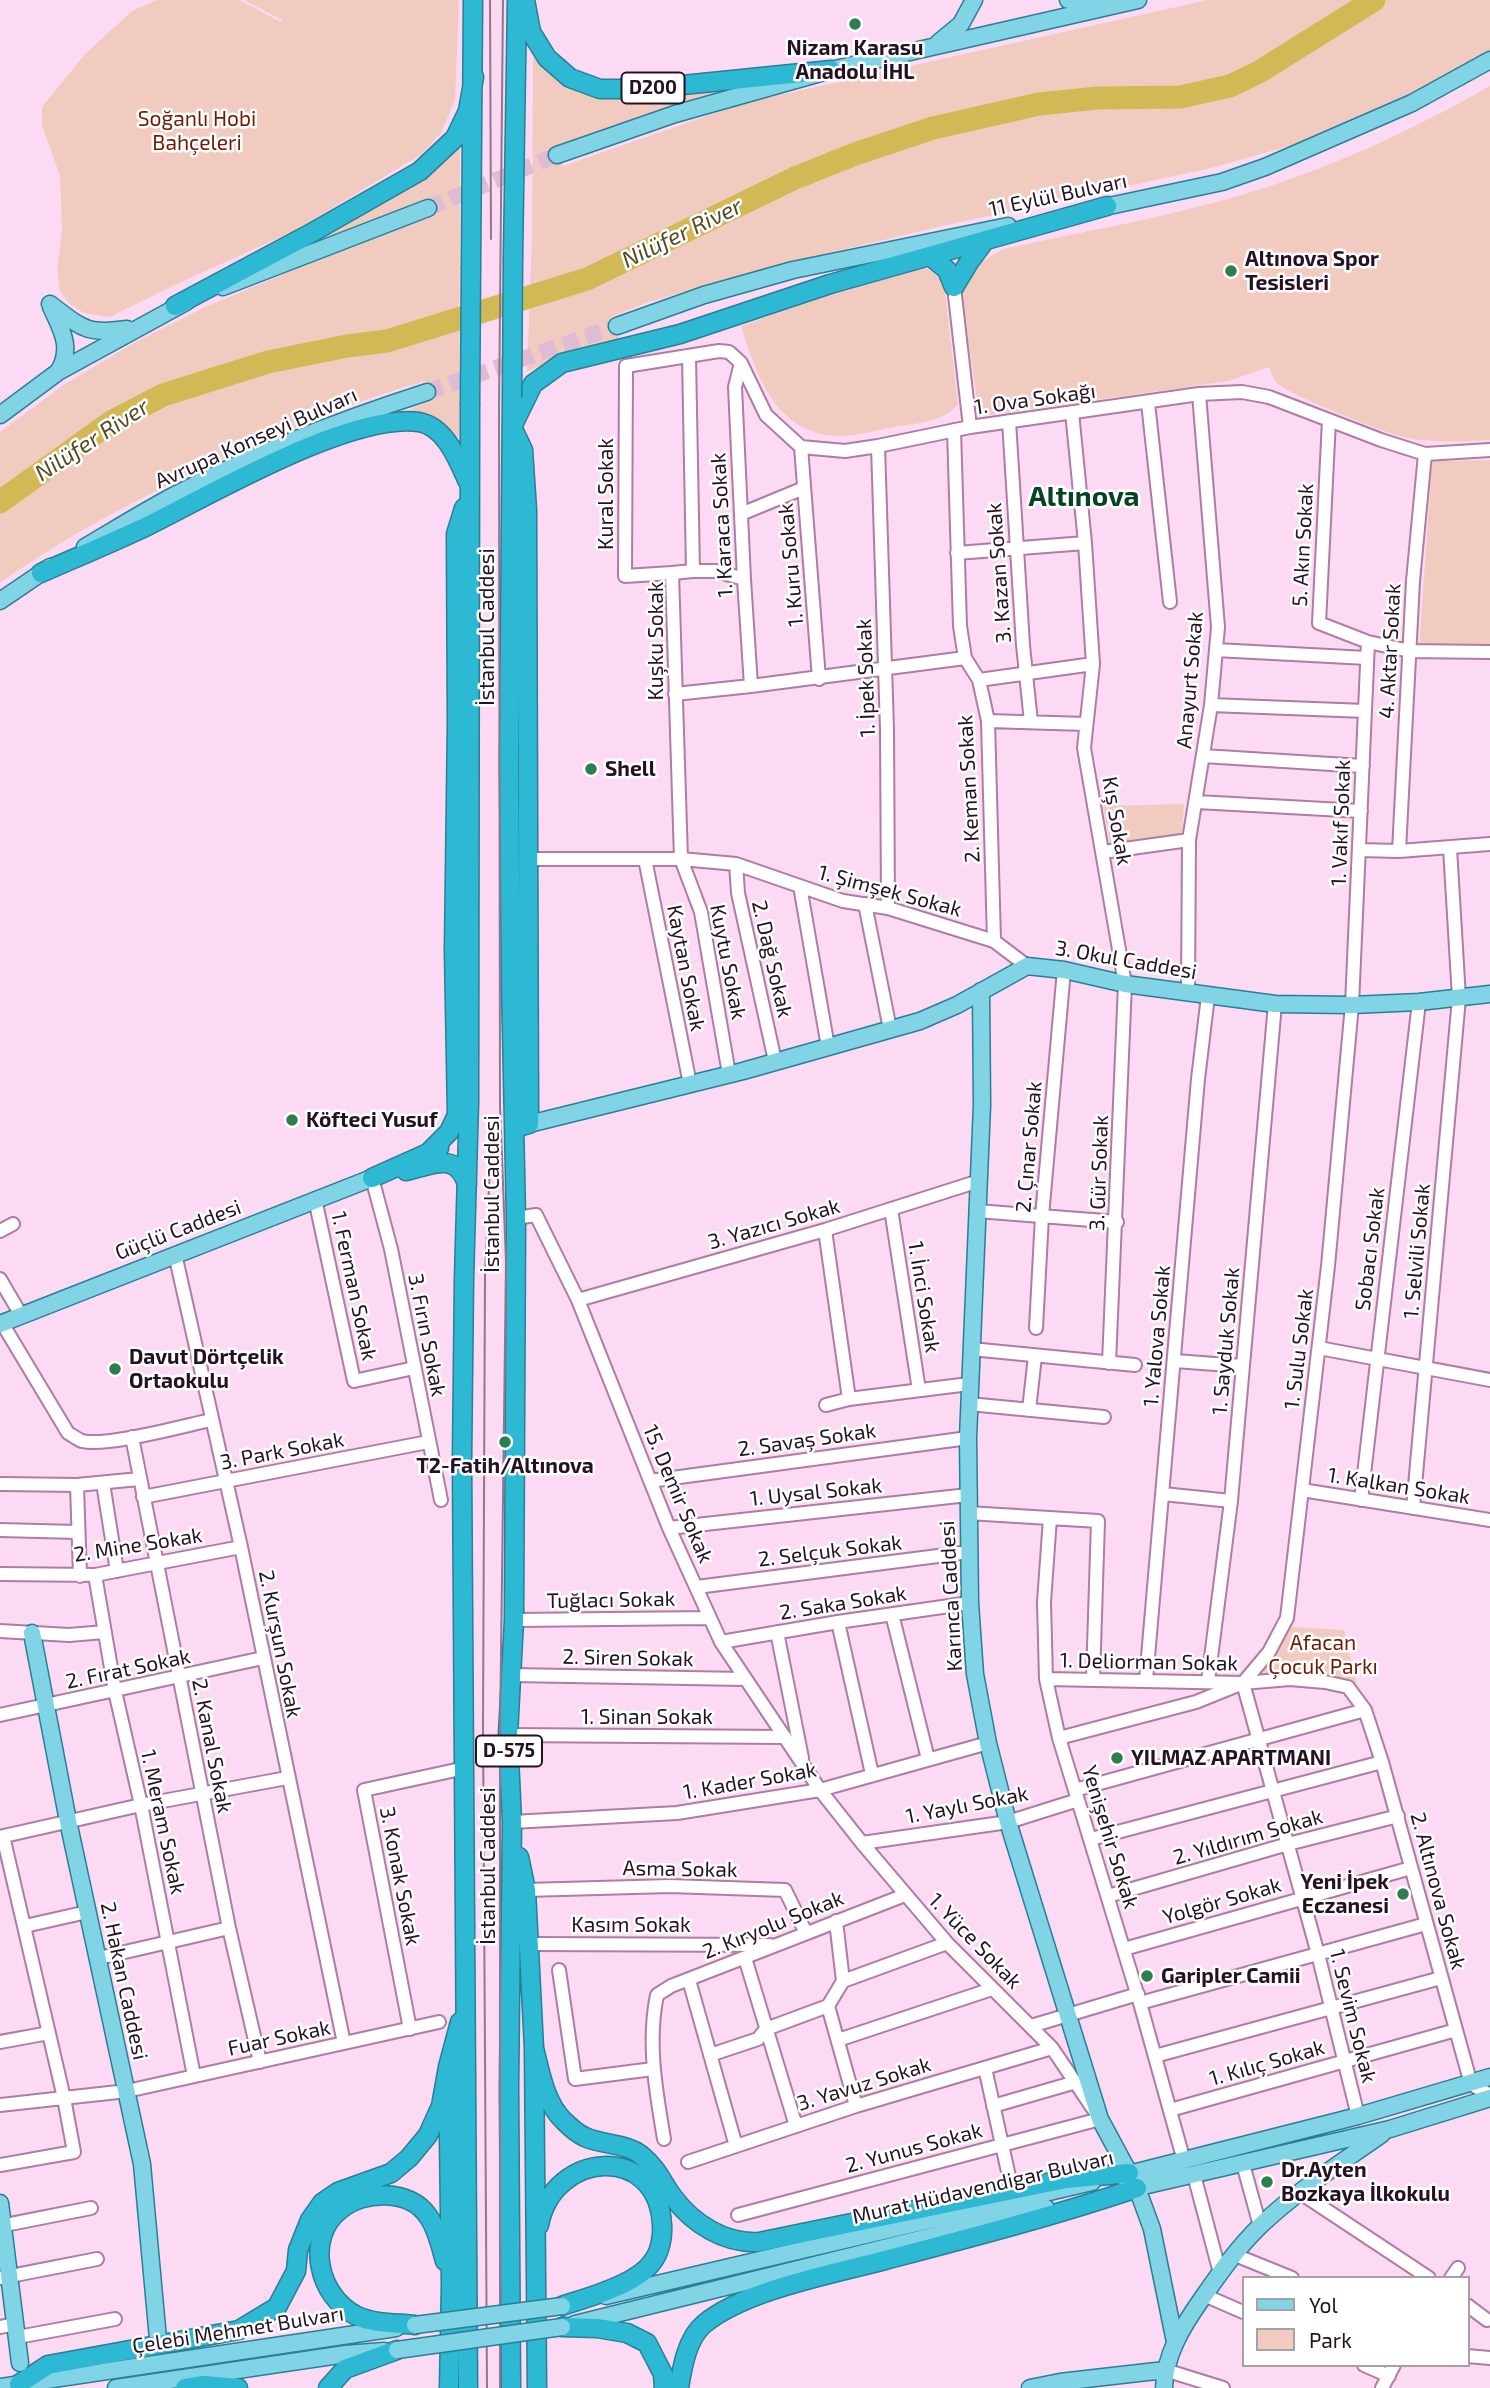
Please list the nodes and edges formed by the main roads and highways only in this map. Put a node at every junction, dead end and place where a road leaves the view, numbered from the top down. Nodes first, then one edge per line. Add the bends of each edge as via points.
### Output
1 (472, 0) edge
2 (517, 0) edge
3 (525, 0) edge
4 (974, 0) edge
5 (1068, 0) edge
6 (1135, 1) edge
7 (934, 47) junction
8 (1488, 61) edge
9 (831, 70) junction
10 (474, 77) junction
11 (557, 155) tunnel mouth
12 (1107, 206) junction
13 (428, 208) tunnel mouth
14 (984, 242) junction
15 (930, 256) junction
16 (175, 306) junction
17 (617, 326) tunnel mouth
18 (136, 327) junction
19 (58, 372) junction
20 (427, 392) tunnel mouth
21 (0, 415) edge
22 (512, 427) junction
23 (470, 487) junction
24 (41, 573) junction
25 (0, 601) edge
26 (981, 991) junction
27 (1490, 994) edge
28 (469, 1111) junction
29 (519, 1122) junction
30 (429, 1152) junction
31 (372, 1178) junction
32 (467, 1184) junction
33 (1, 1323) edge
34 (32, 1633) road end
35 (512, 1822) junction
36 (466, 1998) junction
37 (534, 2048) junction
38 (449, 2067) junction
39 (1490, 2077) edge
40 (1490, 2097) edge
41 (1390, 2129) junction
42 (1133, 2180) junction
43 (0, 2203) edge
44 (2, 2226) edge
45 (536, 2246) junction
46 (5, 2277) edge
47 (451, 2285) junction
48 (562, 2306) junction
49 (482, 2316) joint
50 (415, 2325) junction
51 (562, 2327) junction
52 (11, 2329) edge
53 (484, 2338) joint
54 (158, 2339) dead end
55 (1175, 2342) junction
56 (397, 2350) junction
57 (20, 2363) dead end
58 (1164, 2370) junction
59 (19, 2384) junction
60 (1060, 2385) edge
61 (0, 2387) edge
62 (116, 2388) edge
63 (185, 2388) edge
64 (238, 2388) edge
65 (328, 2388) edge
66 (449, 2388) edge
67 (468, 2388) edge
68 (511, 2388) edge
69 (539, 2388) edge
70 (664, 2388) edge
71 (679, 2388) edge
72 (1030, 2388) edge
73 (1164, 2388) edge

1 - 10 highway, İstanbul Caddesi
2 - 22 highway, İstanbul Caddesi, bridge
3 - 9 highway, D200 via 531,32 547,58 570,78 600,89 643,89
4 - 7 main road via 961,24
5 - 6 main road
6 - 7 main road
7 - 9 main road
8 - 12 main road, 11 Eylül Bulvarı via 1412,103 1265,167 1222,182
9 - 11 main road via 675,114
10 - 16 highway via 468,111 455,138 420,171
10 - 23 highway, İstanbul Caddesi, bridge
12 - 14 highway
12 - 17 main road, 11 Eylül Bulvarı via 793,270
13 - 16 main road
14 - 15 highway
14 - 15 highway via 954,287 947,270
15 - 22 highway via 680,334 562,363 533,384
16 - 18 main road
18 - 19 main road
18 - 19 main road via 101,333 80,326 50,304 67,346
19 - 21 main road
20 - 24 main road, Avrupa Konseyi Bulvarı via 246,461 173,496
22 - 29 highway, İstanbul Caddesi via 509,739
22 - 29 highway via 523,450 527,510 526,859
23 - 24 highway via 450,447 421,422 363,429 252,473
23 - 28 highway, İstanbul Caddesi
23 - 30 highway via 456,534 457,1115 449,1132
24 - 25 main road, Avrupa Konseyi Bulvarı
26 - 27 main road, 3. Okul Caddesi via 1027,966 1275,1004 1419,1002
26 - 29 main road, 3. Okul Caddesi via 920,1021 690,1084
26 - 42 main road, Karınca Caddesi via 982,1105 968,1438 975,1674 1008,1822 1100,2119
28 - 30 highway via 463,1130 448,1144
28 - 32 highway, İstanbul Caddesi
29 - 35 highway, İstanbul Caddesi / D-575 via 508,1735
30 - 31 highway
31 - 32 highway via 446,1161 460,1171
31 - 33 main road, Güçlü Caddesi
32 - 36 highway, İstanbul Caddesi via 462,1460
34 - 54 main road, 2. Hakan Caddesi via 142,2164
35 - 37 highway via 526,1890
35 - 68 highway, İstanbul Caddesi / D-575
36 - 38 highway
36 - 67 highway, İstanbul Caddesi
37 - 42 highway via 550,2101 562,2120 584,2137 639,2153 695,2220 741,2243 1066,2179
37 - 45 highway
38 - 47 highway
38 - 59 highway via 429,2135 409,2158 391,2173 338,2192 322,2203 310,2220 298,2250 296,2271 277,2307 239,2330 48,2365
39 - 42 main road, Murat Hüdavendigar Bulvarı via 1184,2161
40 - 41 main road, Murat Hüdavendigar Bulvarı
41 - 42 main road, Murat Hüdavendigar Bulvarı via 1194,2175
41 - 55 main road via 1260,2226 1220,2273
42 - 48 main road, Murat Hüdavendigar Bulvarı
42 - 51 main road, Murat Hüdavendigar Bulvarı
42 - 55 main road, Karınca Caddesi via 1152,2230
42 - 71 highway via 1064,2213 776,2289 739,2305 702,2325 688,2348
43 - 44 main road
44 - 46 main road
45 - 48 highway via 549,2198 576,2172 598,2166 621,2167 649,2183 661,2207 663,2235 654,2261 625,2283
45 - 69 highway
46 - 52 main road
47 - 50 highway via 428,2215 413,2203 394,2195 366,2197 340,2209 324,2230 319,2249 320,2275 333,2297 357,2316
47 - 66 highway
48 - 49 main road, Murat Hüdavendigar Bulvarı, bridge
49 - 50 main road, Çelebi Mehmet Bulvarı, bridge
50 - 59 main road, Çelebi Mehmet Bulvarı
51 - 53 main road, Murat Hüdavendigar Bulvarı, bridge
51 - 70 highway via 627,2333 647,2343 663,2374
52 - 57 main road
53 - 56 main road, Çelebi Mehmet Bulvarı, bridge
55 - 58 main road
56 - 62 main road, Çelebi Mehmet Bulvarı
56 - 65 highway via 345,2369
58 - 60 main road
58 - 73 main road
59 - 61 main road, Çelebi Mehmet Bulvarı
60 - 72 main road
63 - 64 highway

